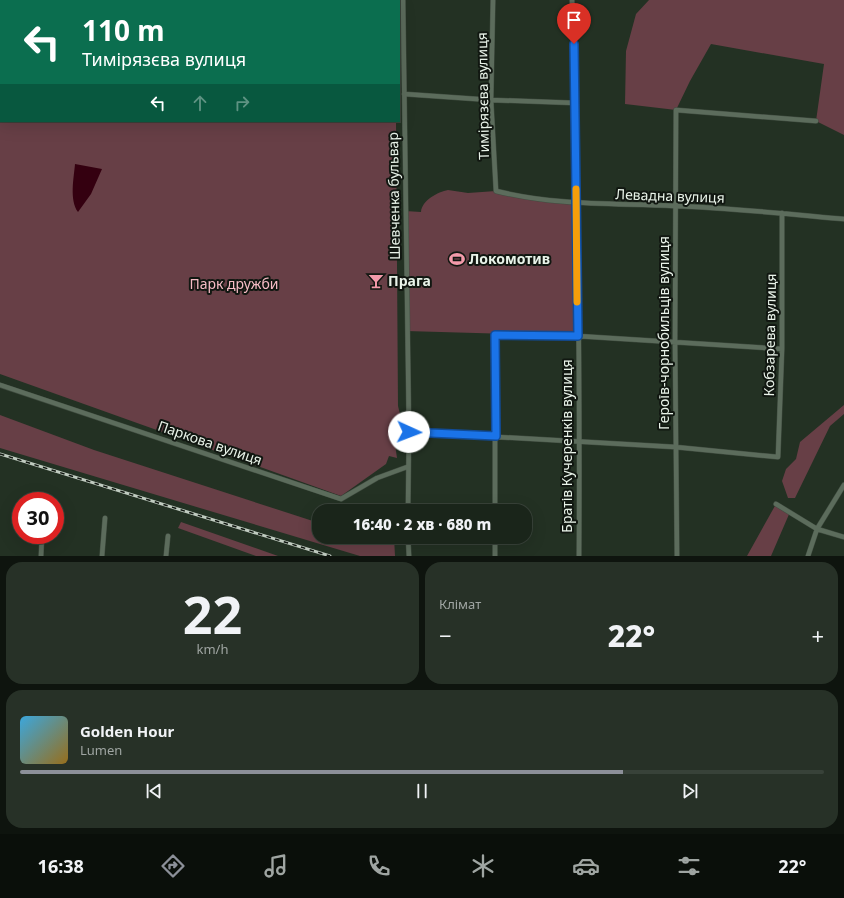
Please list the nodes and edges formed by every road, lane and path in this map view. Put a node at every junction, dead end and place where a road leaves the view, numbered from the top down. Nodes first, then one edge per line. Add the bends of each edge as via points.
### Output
1 (403, 0) edge
2 (493, 0) edge
3 (572, 0) edge
4 (404, 94) junction
5 (491, 100) junction
6 (576, 103) junction
7 (816, 121) dead end
8 (496, 191) joint
9 (576, 204) junction
10 (675, 206) junction
11 (782, 213) junction
12 (844, 219) edge
13 (578, 336) junction
14 (675, 343) junction
15 (782, 349) junction
16 (0, 385) edge
17 (409, 432) junction
18 (496, 436) junction
19 (579, 443) junction
20 (675, 447) junction
21 (407, 467) junction
22 (844, 485) edge
23 (408, 504) edge
24 (495, 504) edge
25 (776, 504) dead end
26 (105, 518) dead end
27 (817, 529) junction
28 (168, 536) dead end
29 (844, 537) edge
30 (42, 544) edge
31 (408, 544) edge
32 (495, 544) edge
33 (41, 556) edge
34 (102, 556) edge
35 (166, 556) edge
36 (409, 556) edge
37 (495, 556) edge
38 (579, 556) edge
39 (677, 556) edge
40 (808, 556) edge

1 - 4 street, Шевченка бульвар
2 - 5 street, Тимірязєва вулиця
3 - 6 street, Братів Кучеренків вулиця
4 - 5 street
4 - 17 street, Шевченка бульвар
5 - 6 street
5 - 8 street, Тимірязєва вулиця
6 - 9 street, Братів Кучеренків вулиця
7 - 10 street, Героїв-чорнобильців вулиця via 676,110
8 - 9 street, Левадна вулиця
9 - 10 street, Левадна вулиця
9 - 13 street, Братів Кучеренків вулиця
10 - 11 street, Левадна вулиця
10 - 14 street, Героїв-чорнобильців вулиця
11 - 12 street, Левадна вулиця
11 - 15 street, Кобзарева вулиця
13 - 14 street
13 - 18 street via 495,335
13 - 19 street, Братів Кучеренків вулиця
14 - 15 street
14 - 20 street, Героїв-чорнобильців вулиця
15 - 20 street, Кобзарева вулиця via 778,457
16 - 21 street, Паркова вулиця via 341,500 377,478
17 - 18 street
17 - 21 street, Шевченка бульвар
18 - 19 street
18 - 24 street
19 - 20 street
19 - 38 street, Братів Кучеренків вулиця
20 - 39 street, Героїв-чорнобильців вулиця
21 - 23 street, Шевченка бульвар
22 - 27 street
25 - 27 street
26 - 34 street
27 - 29 street
27 - 40 street
28 - 35 street
30 - 33 street
31 - 36 street
32 - 37 street

